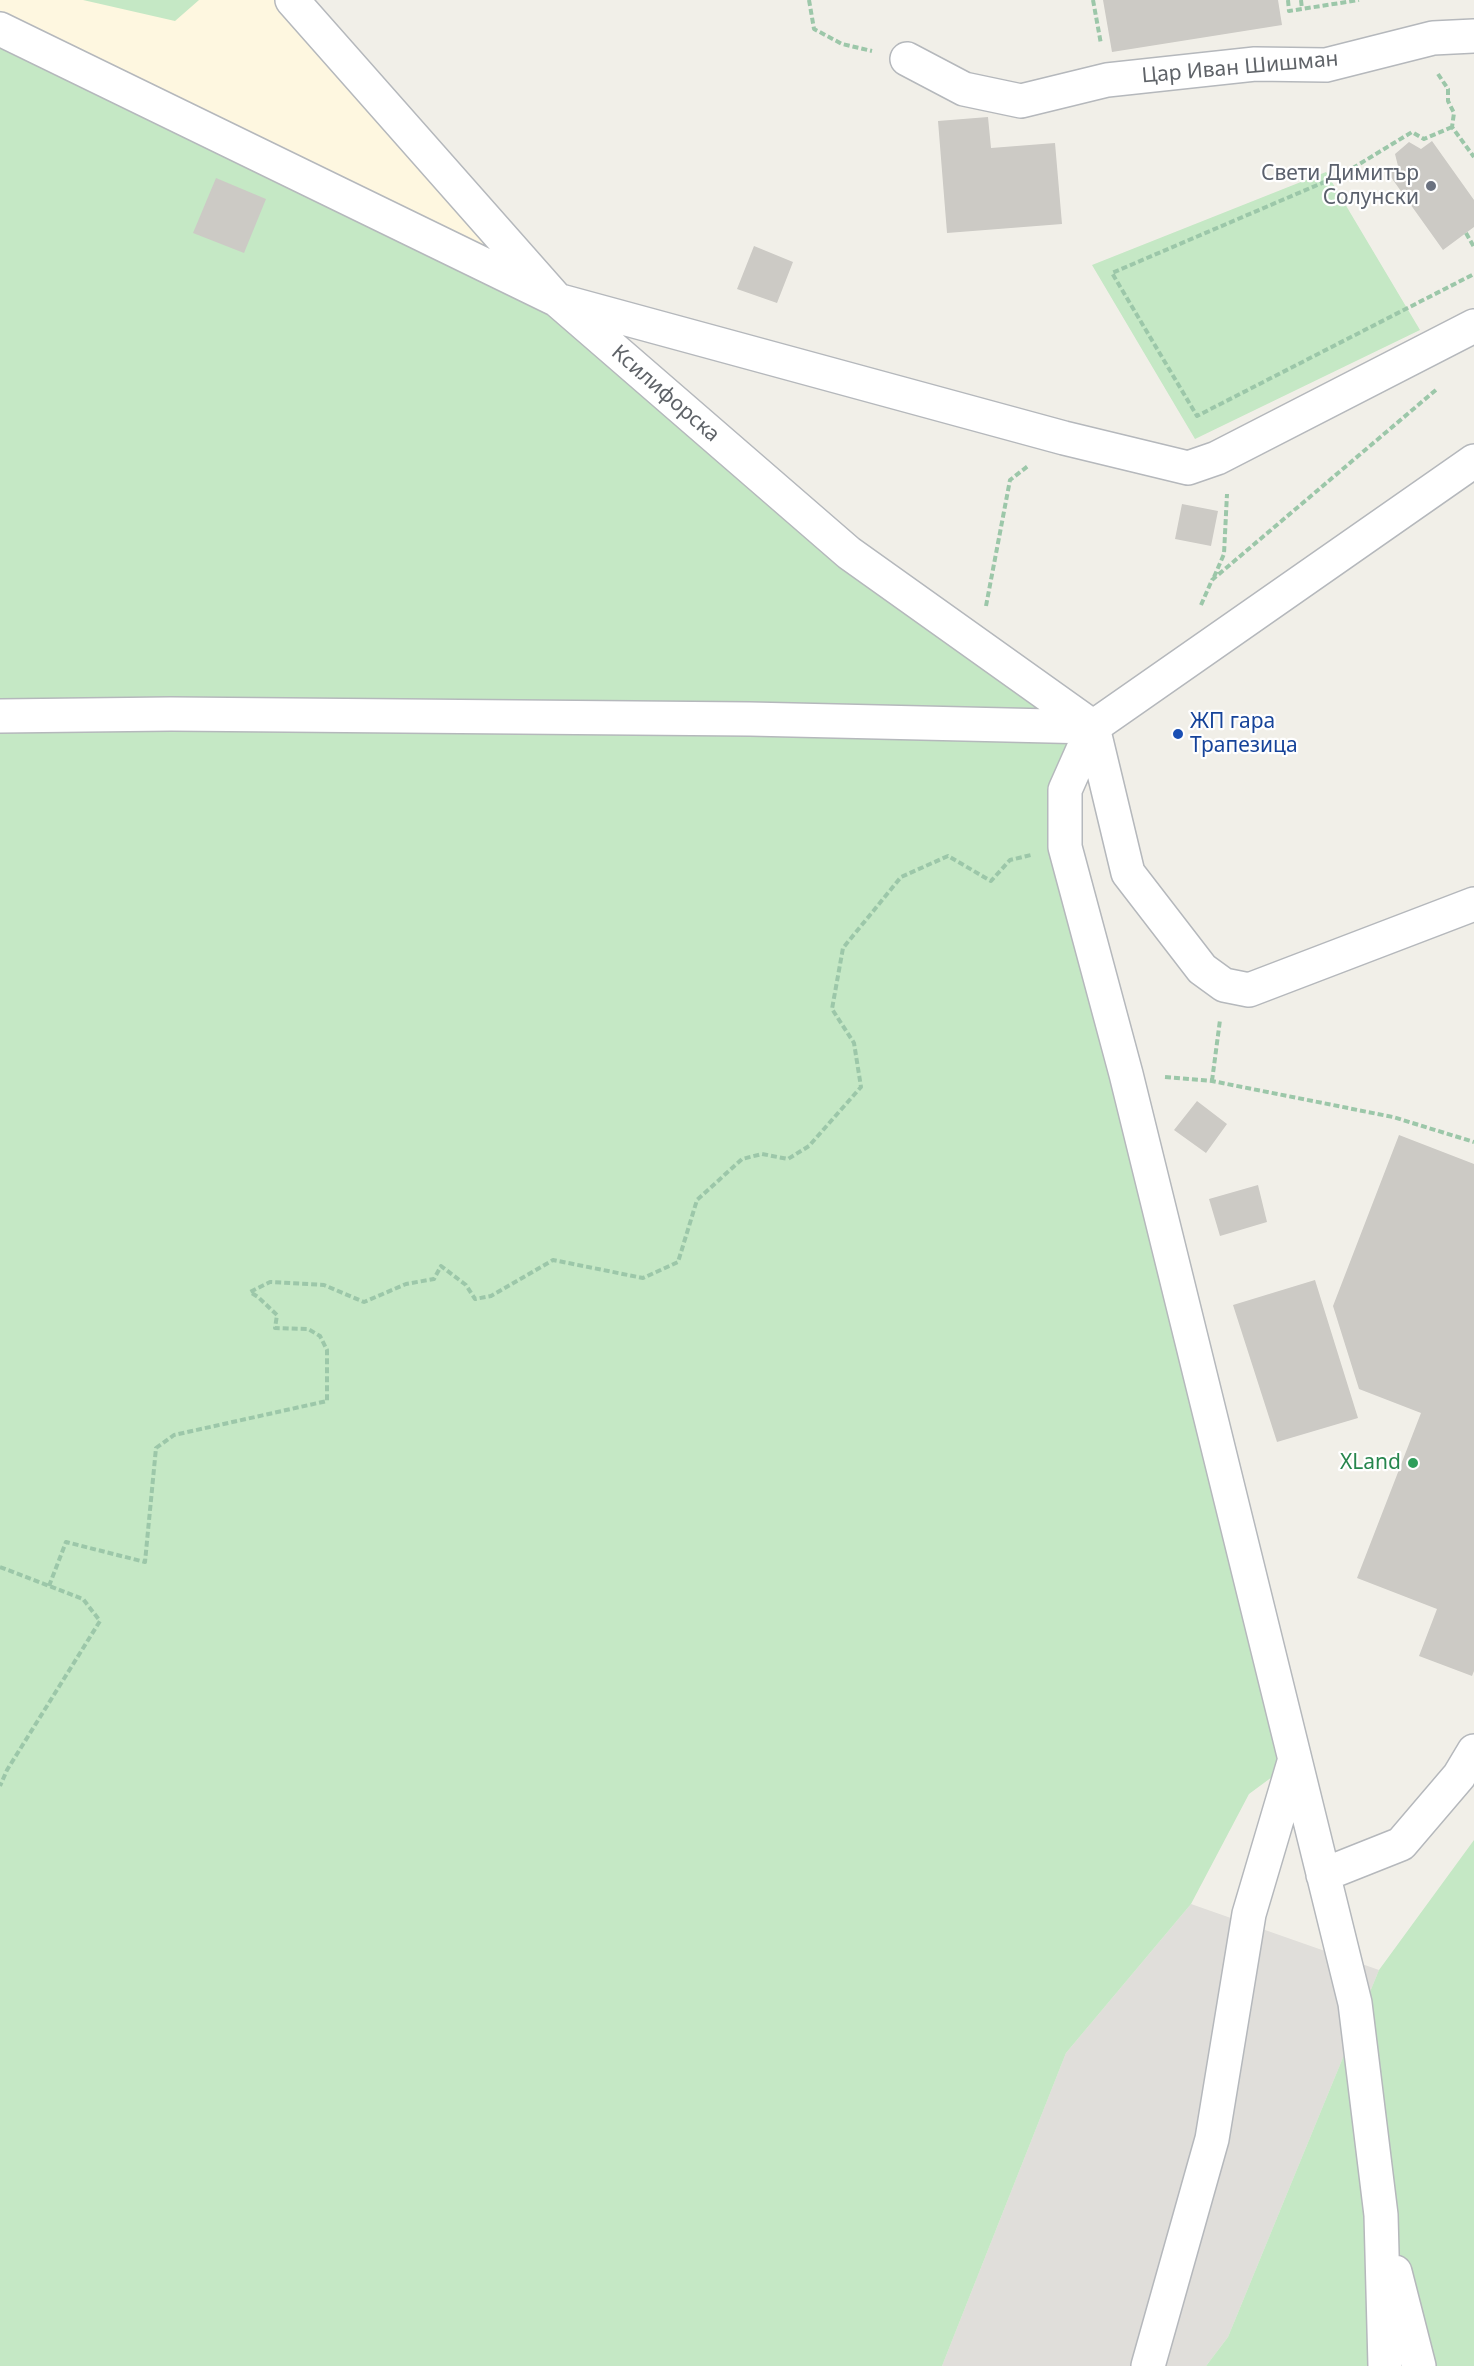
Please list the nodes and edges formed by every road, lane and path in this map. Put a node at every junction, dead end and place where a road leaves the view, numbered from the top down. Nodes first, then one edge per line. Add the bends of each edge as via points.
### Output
1 (292, 0) edge
2 (809, 0) edge
3 (1093, 0) edge
4 (1288, 0) edge
5 (1301, 0) edge
6 (1359, 0) edge
7 (1302, 9) junction
8 (0, 29) edge
9 (1474, 36) edge
10 (907, 59) joint
11 (1107, 80) junction
12 (1448, 89) dead end
13 (1452, 127) junction
14 (1474, 157) edge
15 (1466, 233) dead end
16 (1474, 247) edge
17 (1474, 274) edge
18 (557, 300) junction
19 (1474, 326) edge
20 (1438, 388) dead end
21 (1064, 438) junction
22 (1474, 461) edge
23 (1226, 522) dead end
24 (1212, 580) junction
25 (1199, 610) dead end
26 (979, 648) junction
27 (0, 716) edge
28 (1094, 727) junction
29 (1065, 847) junction
30 (1474, 904) edge
31 (1224, 985) junction
32 (1126, 1074) junction
33 (1212, 1081) junction
34 (1474, 1142) edge
35 (0, 1567) edge
36 (49, 1586) junction
37 (1474, 1751) edge
38 (1294, 1760) junction
39 (0, 1786) edge
40 (1323, 1875) junction
41 (1381, 2215) junction
42 (1148, 2366) edge
43 (1385, 2366) edge
44 (1419, 2366) edge

1 - 18 street, Ксилифорска
2 - 10 path via 814,29 842,44
3 - 11 path
4 - 7 path via 1289,11
5 - 7 path
6 - 7 path
8 - 18 street
9 - 11 street, Цар Иван Шишман via 1432,38 1326,65 1255,64
10 - 11 street, Цар Иван Шишман via 964,89 1021,101
12 - 13 path via 1454,113
13 - 14 path
13 - 17 path via 1424,139 1412,132 1343,174 1112,273 1197,416
15 - 16 path
18 - 21 street
18 - 26 street, Ксилифорска via 849,553
19 - 21 street via 1217,458 1188,468
20 - 24 path
21 - 26 path via 1010,480
22 - 28 street
23 - 24 path via 1224,554
24 - 25 path
26 - 28 street, Ксилифорска
27 - 28 street via 727,719
28 - 29 street via 1065,790
28 - 31 street via 1128,873 1202,969
29 - 32 street
29 - 36 path via 1010,860 991,881 948,856 901,877 843,948 832,1010 854,1043 861,1087 808,1146 788,1159 762,1154 742,1159 697,1200 678,1262 643,1278 553,1260 491,1296 475,1299 466,1285 441,1266 434,1279 406,1284 364,1302 324,1285 270,1282 250,1292 277,1314 275,1328 308,1329 320,1336 327,1350 327,1401 174,1435 156,1448 145,1562 66,1542
30 - 31 street via 1249,990
31 - 33 path
32 - 33 path
32 - 38 street
33 - 34 path via 1393,1117
35 - 36 path
36 - 39 path via 83,1599 100,1621
37 - 40 street via 1401,1844
38 - 40 street
38 - 42 street via 1249,1914 1212,2139
40 - 41 street via 1355,2003
41 - 43 street
41 - 44 street

